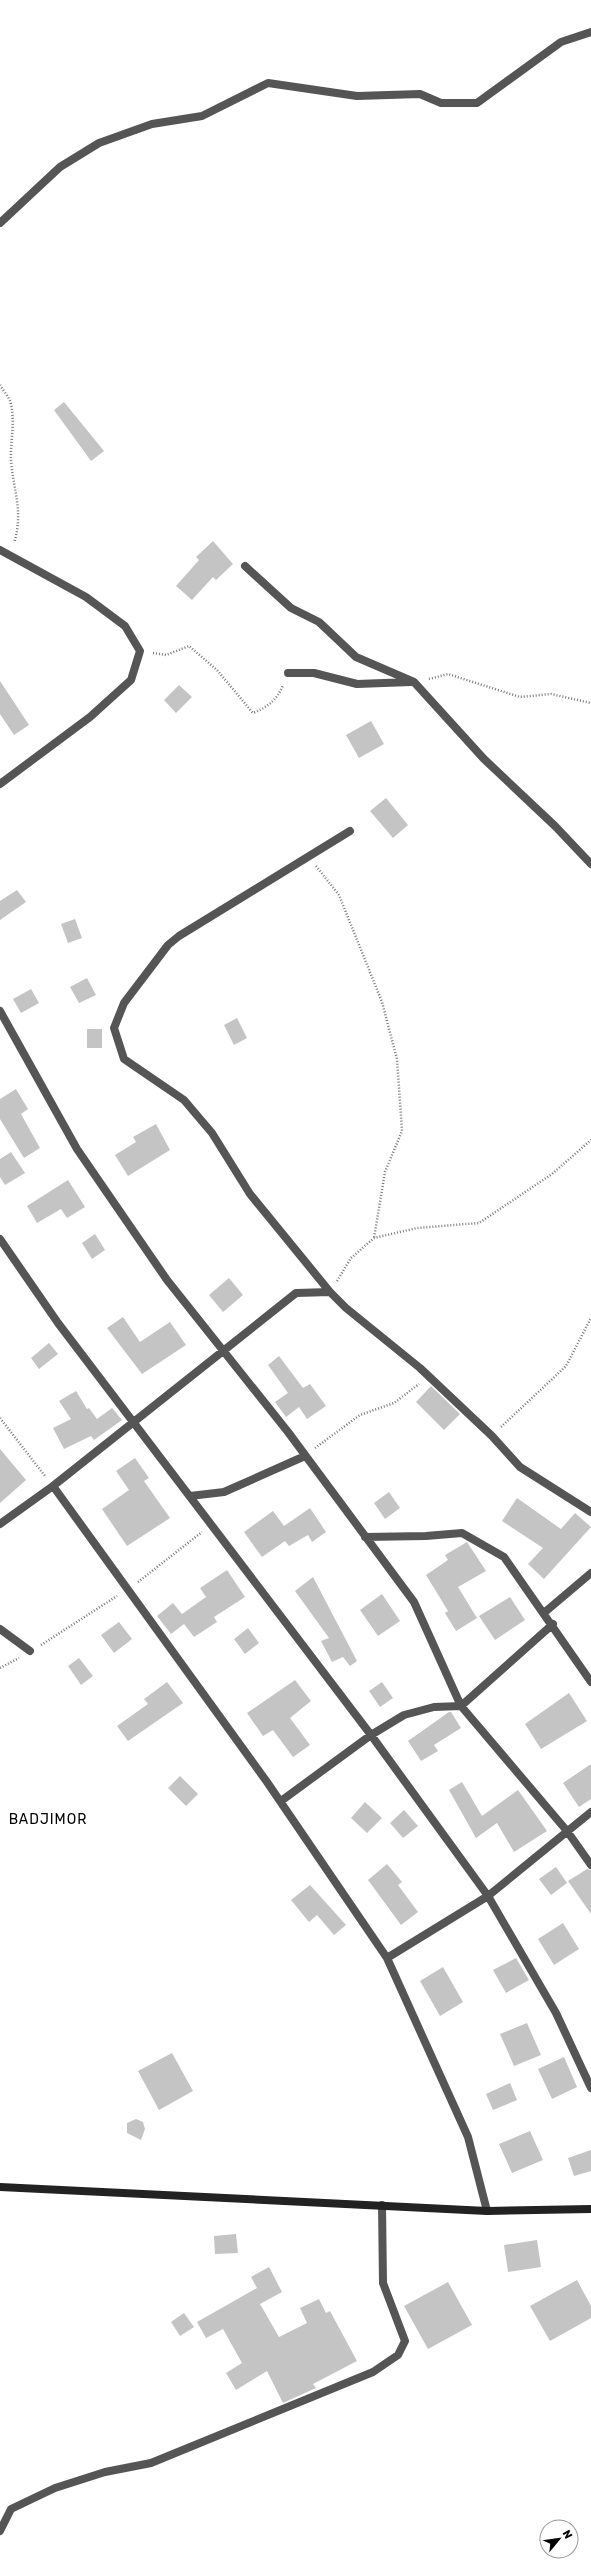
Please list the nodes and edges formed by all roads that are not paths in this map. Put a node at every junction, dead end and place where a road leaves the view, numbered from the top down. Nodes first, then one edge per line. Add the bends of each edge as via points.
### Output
1 (591, 32) edge
2 (0, 223) edge
3 (0, 550) edge
4 (245, 566) dead end
5 (288, 673) road end
6 (414, 682) junction
7 (0, 784) edge
8 (350, 831) dead end
9 (591, 864) edge
10 (0, 1011) edge
11 (0, 1239) edge
12 (330, 1292) junction
13 (223, 1353) junction
14 (135, 1422) junction
15 (305, 1456) junction
16 (53, 1486) junction
17 (190, 1496) junction
18 (591, 1512) edge
19 (0, 1524) edge
20 (365, 1537) junction
21 (591, 1573) edge
22 (545, 1612) junction
23 (553, 1624) junction
24 (0, 1629) edge
25 (30, 1651) road end
26 (591, 1682) edge
27 (461, 1706) junction
28 (371, 1735) junction
29 (281, 1801) junction
30 (591, 1812) edge
31 (566, 1831) junction
32 (591, 1865) edge
33 (488, 1896) junction
34 (387, 1958) junction
35 (591, 2088) edge
36 (0, 2187) edge
37 (382, 2205) junction
38 (591, 2209) edge
39 (487, 2211) junction
40 (0, 2531) edge

1 - 2 street via 561,42 477,103 441,103 420,94 357,96 268,83 202,116 152,124 99,143 60,167
3 - 7 street via 86,597 120,621 140,651 131,680 90,717
4 - 6 street via 291,608 319,622 356,657
5 - 6 street via 314,673 357,684
6 - 9 street via 484,759
8 - 12 street via 168,945 124,1003 114,1028 124,1059 184,1100 212,1133 250,1194
10 - 13 street via 77,1148 168,1280
11 - 14 street via 58,1323
12 - 13 street via 296,1293
12 - 18 street via 428,1376 492,1436 520,1467
13 - 14 street
13 - 15 street
14 - 16 street
14 - 17 street
15 - 17 street via 224,1492
15 - 20 street
16 - 19 street
16 - 29 street
17 - 28 street
20 - 22 street via 462,1533 504,1557
20 - 27 street via 414,1602
21 - 22 street
22 - 23 street
23 - 26 street
23 - 27 street
24 - 25 street
27 - 28 street via 434,1707 404,1715
27 - 31 street
28 - 29 street
28 - 33 street
29 - 34 street
30 - 31 street
31 - 32 street
31 - 33 street
33 - 34 street
33 - 35 street via 556,2013
34 - 39 street via 468,2137
36 - 37 main road
37 - 39 main road
37 - 40 street via 383,2283 405,2341 398,2355 373,2372 151,2463 105,2472 55,2488 11,2509
38 - 39 main road

